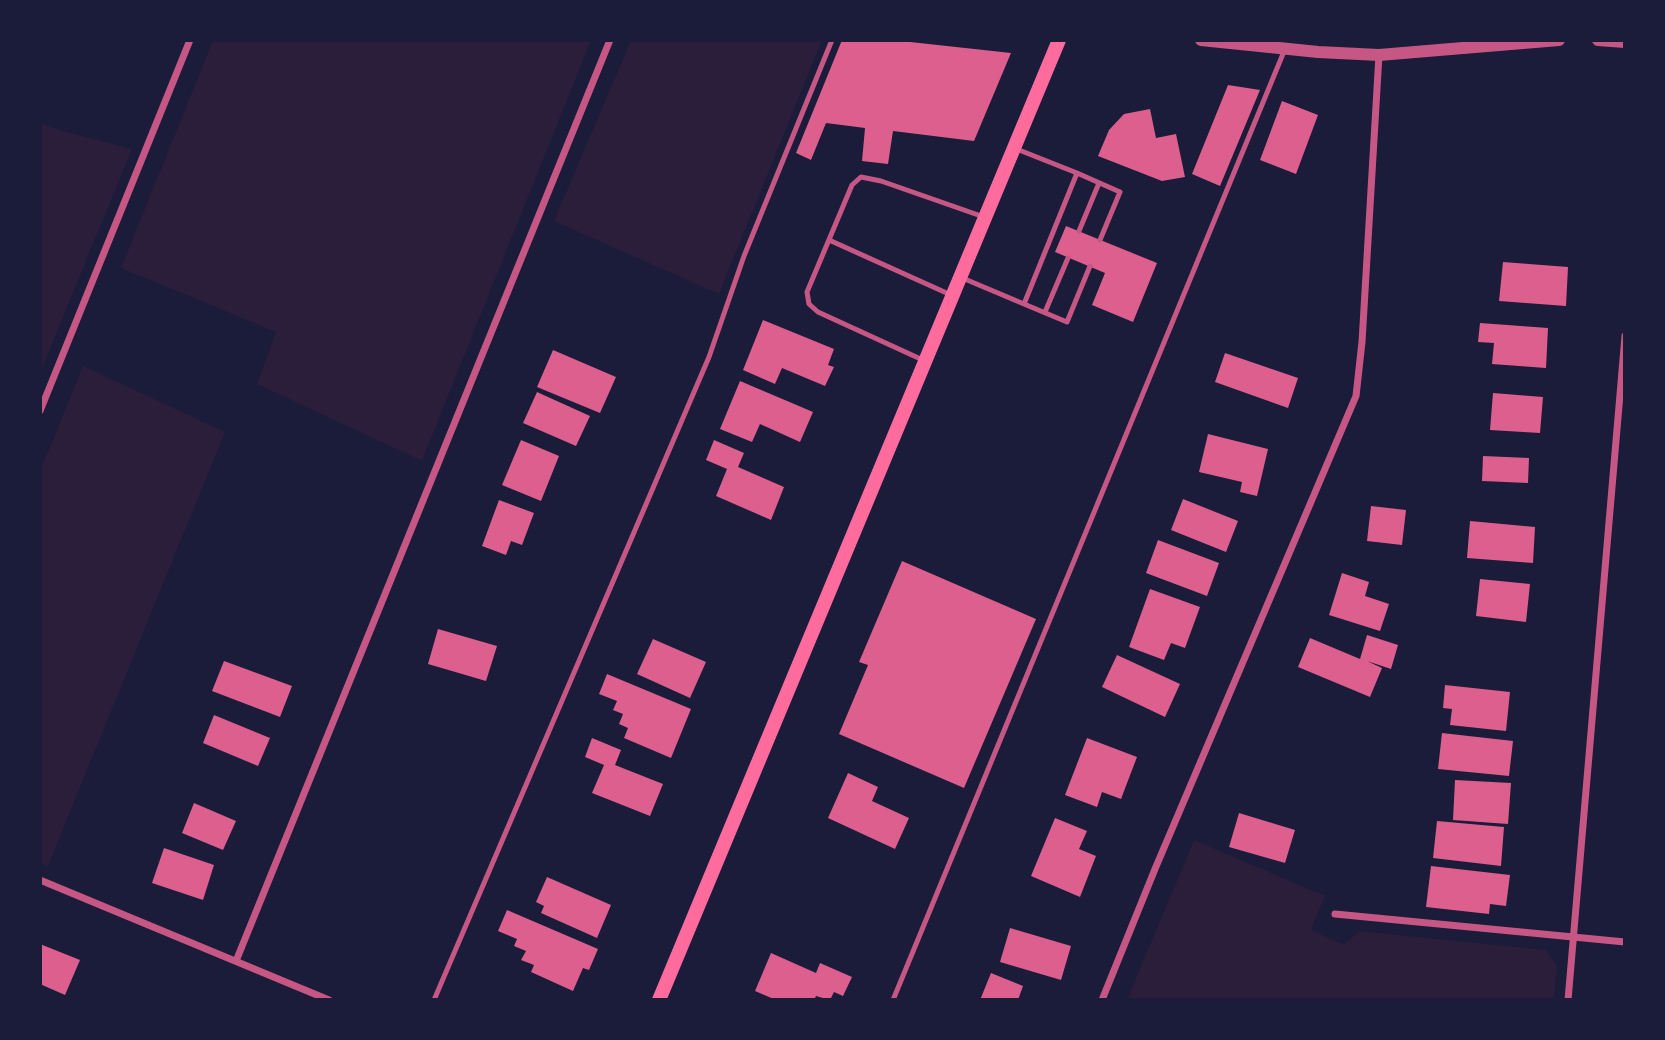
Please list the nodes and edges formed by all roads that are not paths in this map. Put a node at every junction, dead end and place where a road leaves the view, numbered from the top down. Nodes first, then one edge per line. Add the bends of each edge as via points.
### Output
1 (190, 40) edge
2 (610, 40) edge
3 (832, 40) edge
4 (1059, 40) edge
5 (1559, 40) edge
6 (1598, 40) edge
7 (1209, 41) edge
8 (1625, 42) edge
9 (1284, 49) junction
10 (1379, 55) junction
11 (1014, 148) junction
12 (1077, 173) junction
13 (1099, 183) junction
14 (985, 217) junction
15 (1079, 231) dead end
16 (829, 240) junction
17 (1100, 240) dead end
18 (1068, 258) dead end
19 (1090, 266) dead end
20 (960, 277) junction
21 (952, 296) junction
22 (1024, 304) junction
23 (1045, 312) junction
24 (1625, 336) edge
25 (925, 361) junction
26 (40, 411) edge
27 (40, 880) edge
28 (1335, 914) dead end
29 (1573, 937) junction
30 (1625, 942) edge
31 (236, 961) junction
32 (329, 1000) edge
33 (434, 1000) edge
34 (659, 1000) edge
35 (893, 1000) edge
36 (1102, 1000) edge
37 (1568, 1000) edge

1 - 26 street
2 - 31 street
3 - 33 lane via 744,256 709,357
4 - 11 main road
5 - 10 street
6 - 8 street
7 - 9 street
9 - 10 street
9 - 35 lane
10 - 36 street via 1356,396
11 - 12 lane
11 - 14 main road
12 - 13 lane
12 - 22 lane
13 - 15 lane
13 - 17 lane via 1120,192
14 - 16 lane via 861,177 852,185
14 - 20 main road
16 - 21 lane
16 - 25 lane via 807,292 809,304
18 - 23 lane
19 - 23 lane via 1066,322
20 - 21 main road
20 - 22 lane
21 - 25 main road
22 - 23 lane
24 - 29 street
25 - 34 main road
27 - 31 street
28 - 29 street
29 - 30 street
29 - 37 street
31 - 32 street

